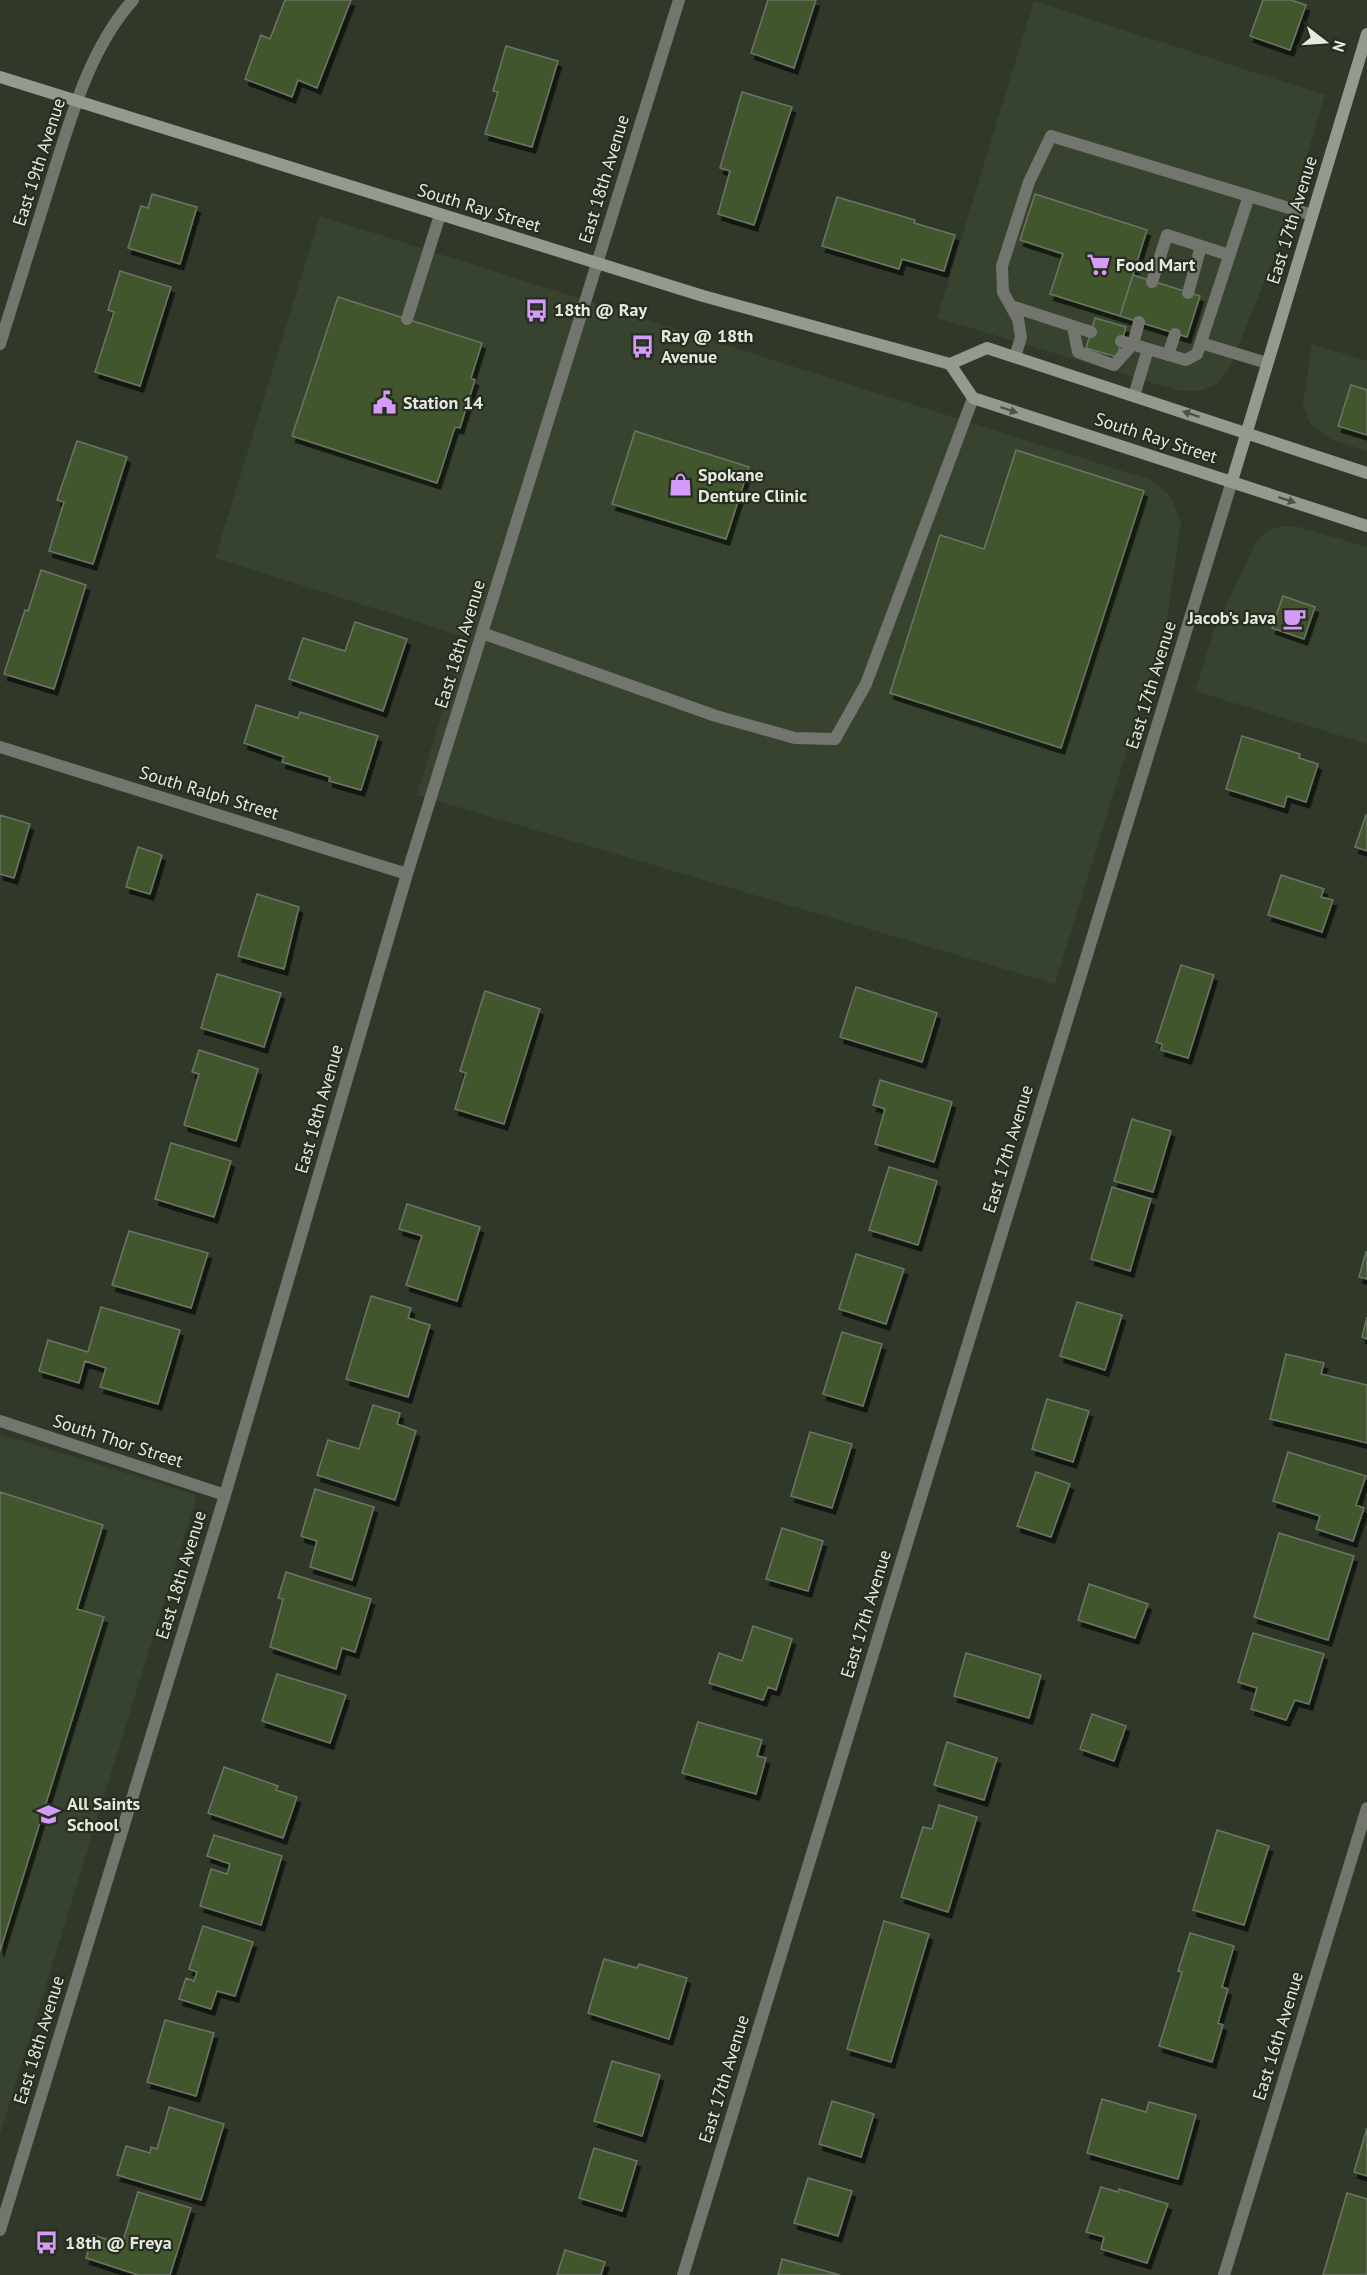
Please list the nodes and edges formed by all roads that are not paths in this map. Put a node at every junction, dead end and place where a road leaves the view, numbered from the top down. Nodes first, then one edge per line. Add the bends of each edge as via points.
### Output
1 (133, 0) edge
2 (679, 0) edge
3 (1367, 34) edge
4 (0, 77) edge
5 (76, 101) junction
6 (1249, 196) junction
7 (1312, 214) junction
8 (440, 215) junction
9 (1201, 246) junction
10 (1230, 255) junction
11 (597, 263) junction
12 (1152, 282) dead end
13 (1188, 293) dead end
14 (1011, 306) junction
15 (407, 319) dead end
16 (1139, 322) dead end
17 (1073, 327) junction
18 (1091, 332) dead end
19 (1175, 334) dead end
20 (1127, 343) junction
21 (1201, 343) junction
22 (0, 344) edge
23 (1148, 349) junction
24 (1168, 355) junction
25 (1015, 357) junction
26 (1267, 363) junction
27 (950, 364) junction
28 (1134, 396) junction
29 (973, 398) junction
30 (1247, 432) junction
31 (1367, 473) edge
32 (1232, 481) junction
33 (1367, 526) edge
34 (482, 633) junction
35 (0, 747) edge
36 (407, 874) junction
37 (0, 1421) edge
38 (225, 1495) junction
39 (1367, 1808) edge
40 (0, 2230) edge
41 (683, 2275) edge
42 (1224, 2275) edge

1 - 5 street, East 19th Avenue via 104,42
2 - 11 street, East 18th Avenue
3 - 7 main road, East 17th Avenue
4 - 5 main road, South Ray Street
5 - 8 main road, South Ray Street
5 - 22 street, East 19th Avenue
6 - 7 street
6 - 10 street
6 - 14 street via 1051,136 1029,182 1002,266 1003,292
7 - 26 main road, East 17th Avenue
8 - 11 main road, South Ray Street
8 - 15 street
9 - 10 street
9 - 12 street via 1167,235
9 - 13 street
10 - 21 street
11 - 27 main road, South Ray Street
11 - 34 street, East 18th Avenue
14 - 17 street
14 - 25 street via 1021,337
16 - 20 street
17 - 18 street
17 - 20 street via 1078,352 1114,364
19 - 24 street
20 - 23 street
21 - 24 street via 1197,354 1186,360
21 - 26 street
23 - 24 street
23 - 28 street
25 - 27 main road, South Ray Street via 987,348
25 - 28 main road, South Ray Street
26 - 30 main road, East 17th Avenue
27 - 29 main road
30 -> 28 main road, South Ray Street
29 -> 32 main road, South Ray Street
29 - 34 street via 866,684 835,739 795,738 716,716
30 - 31 main road, South Ray Street
30 - 32 main road, East 17th Avenue
32 -> 33 main road, South Ray Street
32 - 41 street, East 17th Avenue
34 - 36 street, East 18th Avenue
35 - 36 street, South Ralph Street
36 - 38 street, East 18th Avenue
37 - 38 street, South Thor Street
38 - 40 street, East 18th Avenue
39 - 42 street, East 16th Avenue

